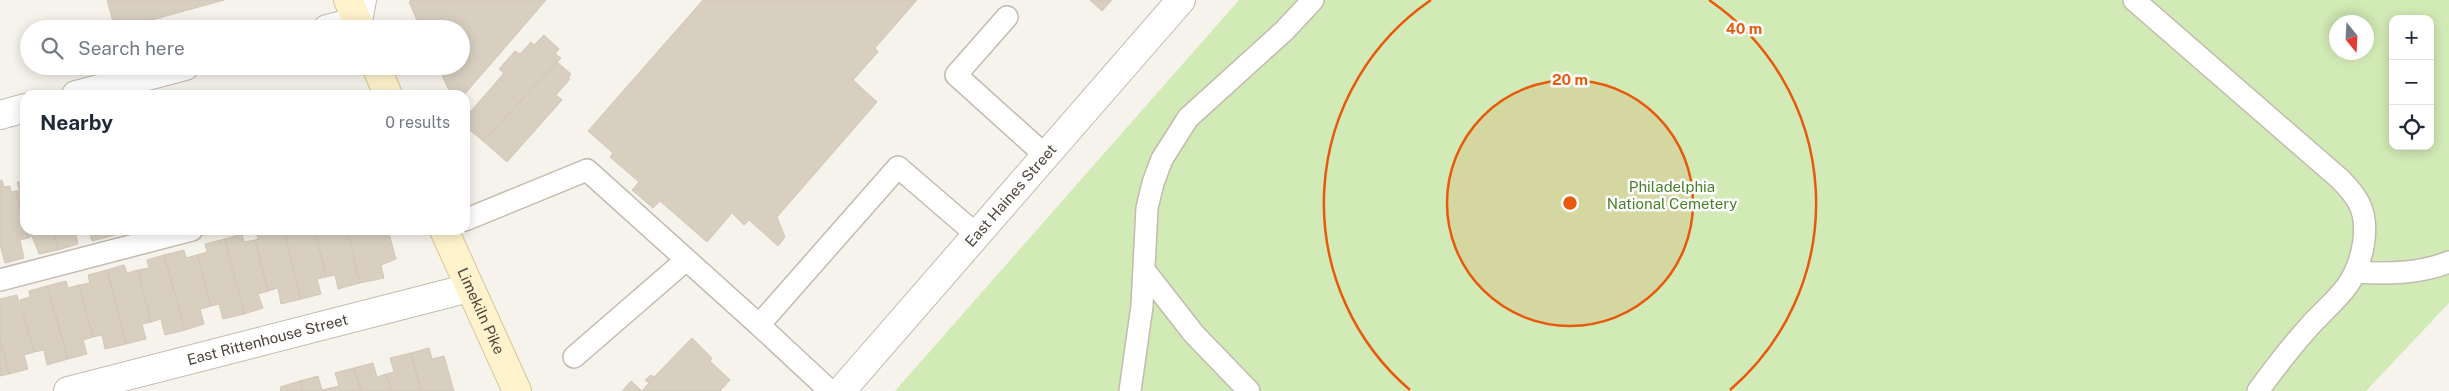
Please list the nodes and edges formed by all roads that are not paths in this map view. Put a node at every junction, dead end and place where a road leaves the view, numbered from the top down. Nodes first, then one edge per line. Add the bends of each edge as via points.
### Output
1 (1182, 0) edge
2 (1314, 0) edge
3 (2134, 0) edge
4 (357, 12) edge
5 (1007, 17) dead end
6 (343, 20) edge
7 (151, 75) edge
8 (380, 75) edge
9 (95, 90) edge
10 (386, 90) edge
11 (20, 109) edge
12 (0, 115) edge
13 (1046, 156) junction
14 (470, 218) edge
15 (173, 235) edge
16 (446, 235) edge
17 (977, 235) junction
18 (686, 260) junction
19 (2449, 262) edge
20 (1144, 270) junction
21 (2355, 272) junction
22 (0, 280) edge
23 (469, 288) junction
24 (759, 325) junction
25 (574, 357) dead end
26 (68, 391) edge
27 (517, 391) edge
28 (830, 391) edge
29 (841, 391) edge
30 (1130, 391) edge
31 (1249, 391) edge
32 (2258, 391) edge

1 - 13 street, East Haines Street
2 - 20 lane via 1200,106 1173,139 1152,183 1147,208
3 - 21 lane via 2351,190 2364,218 2362,252
4 - 6 street
5 - 13 lane via 956,75
7 - 9 street
8 - 10 street
11 - 12 street
13 - 17 street, East Haines Street
14 - 18 lane via 587,170
15 - 22 lane
16 - 23 street, Limekiln Pike
17 - 24 lane via 898,167
17 - 29 street, East Haines Street
18 - 24 lane
18 - 25 lane
19 - 21 lane via 2398,273
20 - 30 lane via 1139,338
20 - 31 lane via 1194,334
21 - 32 lane via 2347,286 2292,346
23 - 26 street, East Rittenhouse Street
23 - 27 street, Limekiln Pike
24 - 28 lane

